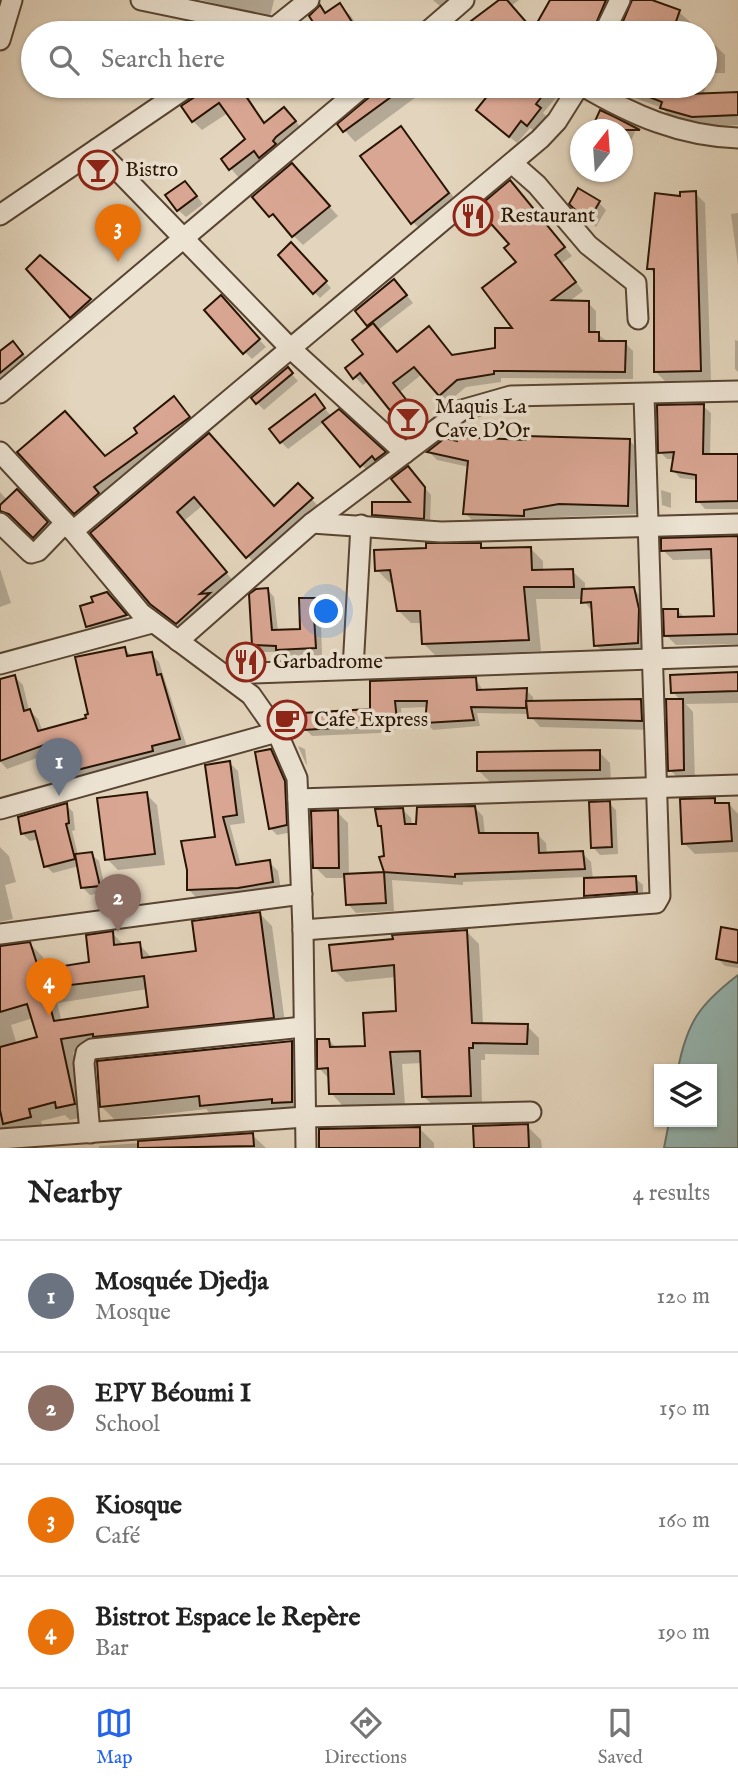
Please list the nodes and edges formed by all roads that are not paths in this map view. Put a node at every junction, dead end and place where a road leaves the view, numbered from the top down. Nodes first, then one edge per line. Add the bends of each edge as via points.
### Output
1 (12, 0) edge
2 (141, 0) edge
3 (309, 0) edge
4 (464, 0) edge
5 (620, 0) edge
6 (230, 21) edge
7 (284, 21) edge
8 (440, 21) edge
9 (610, 21) edge
10 (0, 40) edge
11 (171, 98) edge
12 (350, 98) edge
13 (573, 98) edge
14 (602, 98) edge
15 (738, 138) edge
16 (97, 149) junction
17 (512, 163) junction
18 (0, 215) edge
19 (183, 240) junction
20 (638, 319) dead end
21 (289, 347) junction
22 (738, 391) edge
23 (0, 393) edge
24 (644, 395) junction
25 (0, 452) edge
26 (405, 453) junction
27 (0, 523) edge
28 (312, 523) junction
29 (738, 524) edge
30 (361, 526) junction
31 (69, 527) junction
32 (647, 527) junction
33 (152, 623) junction
34 (178, 641) junction
35 (738, 656) edge
36 (654, 659) junction
37 (0, 664) edge
38 (353, 669) junction
39 (223, 674) junction
40 (277, 732) junction
41 (738, 785) edge
42 (659, 787) junction
43 (298, 799) junction
44 (0, 809) edge
45 (302, 894) junction
46 (303, 930) junction
47 (0, 933) edge
48 (303, 1027) junction
49 (531, 1112) dead end
50 (305, 1117) junction
51 (90, 1132) junction
52 (0, 1139) edge
53 (306, 1148) edge

1 - 10 street
2 - 6 street
3 - 7 street
4 - 8 street
5 - 9 street
11 - 16 street
12 - 19 street
13 - 17 street via 557,121
14 - 15 street via 660,125 709,137
16 - 18 street
16 - 19 street
17 - 20 street via 588,245 636,283
17 - 21 street
19 - 21 street
19 - 23 street
21 - 26 street
21 - 31 street
22 - 24 street
24 - 26 street via 511,396 483,402 462,410
24 - 32 street
25 - 31 street
26 - 28 street
27 - 31 street via 31,553
28 - 30 street
28 - 34 street
29 - 32 street
30 - 32 street via 441,532
30 - 38 street
31 - 33 street
32 - 36 street
33 - 34 street
33 - 37 street
34 - 39 street
35 - 36 street
36 - 38 street
36 - 42 street
38 - 39 street
39 - 40 street via 251,695
40 - 43 street via 296,778
40 - 44 street
41 - 42 street
42 - 43 street
42 - 46 street via 660,895 656,903
43 - 45 street
45 - 46 street
45 - 47 street
46 - 48 street
48 - 50 street
48 - 51 street via 92,1049 84,1063
49 - 50 street
50 - 51 street
50 - 53 street
51 - 52 street

